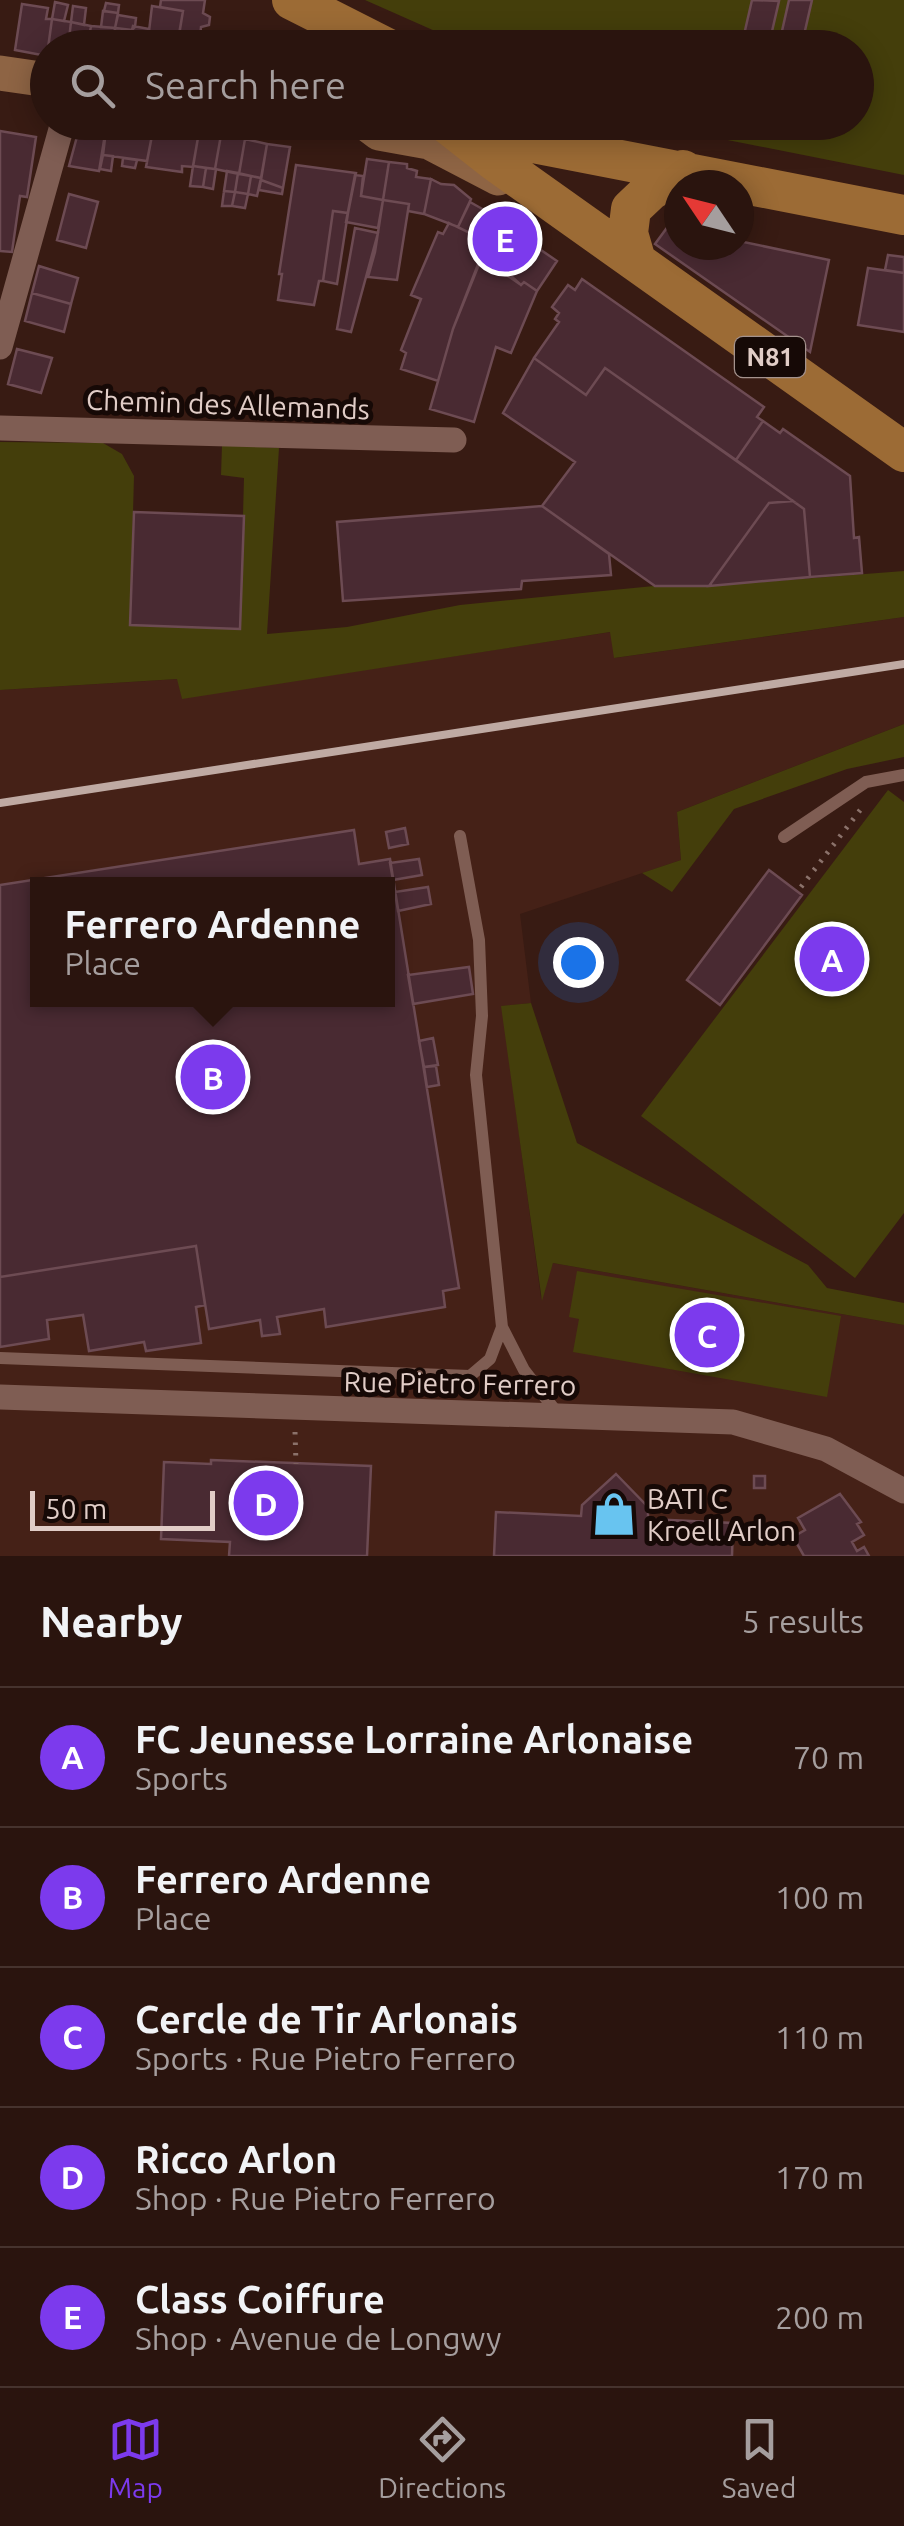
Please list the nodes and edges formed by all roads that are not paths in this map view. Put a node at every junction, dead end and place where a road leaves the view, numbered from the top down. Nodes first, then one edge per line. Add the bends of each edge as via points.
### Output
1 (275, 0) edge
2 (292, 0) edge
3 (317, 30) edge
4 (351, 30) edge
5 (0, 73) edge
6 (30, 77) edge
7 (58, 140) edge
8 (417, 140) edge
9 (469, 140) edge
10 (527, 140) edge
11 (610, 140) edge
12 (683, 170) joint
13 (524, 182) junction
14 (664, 182) edge
15 (754, 184) edge
16 (904, 215) edge
17 (636, 261) junction
18 (0, 346) edge
19 (0, 428) edge
20 (454, 440) dead end
21 (904, 452) edge
22 (904, 775) edge
23 (460, 836) dead end
24 (784, 838) dead end
25 (502, 1328) junction
26 (0, 1358) edge
27 (0, 1397) edge
28 (560, 1416) junction
29 (904, 1491) edge

1 - 3 main road
2 - 4 main road
5 - 6 main road
7 - 18 street
8 - 13 main road via 501,179
9 - 13 main road, N81
10 - 12 main road
11 - 12 main road
13 - 17 main road, N81
14 - 17 main road via 630,209
15 - 16 main road
17 - 21 main road, N81
19 - 20 street, Chemin des Allemands
22 - 24 lane via 866,782
23 - 25 lane via 479,940 476,1074
25 - 26 lane via 490,1359 470,1376
25 - 28 lane
27 - 28 street, Rue Pietro Ferrero
28 - 29 street, Rue Pietro Ferrero via 734,1422 826,1449

